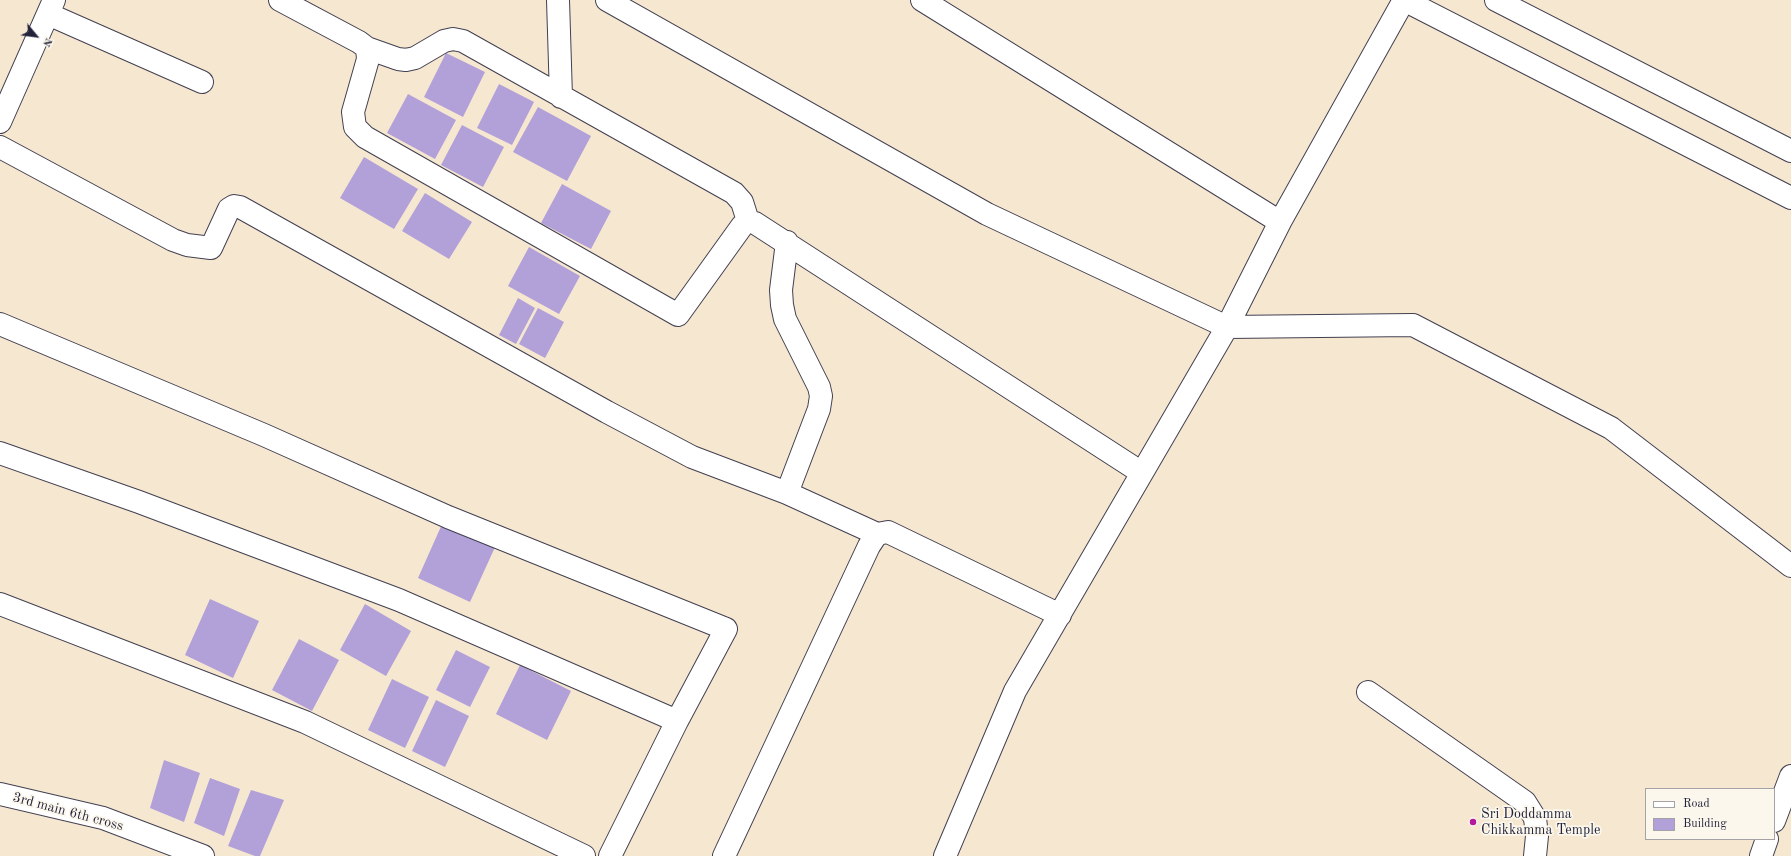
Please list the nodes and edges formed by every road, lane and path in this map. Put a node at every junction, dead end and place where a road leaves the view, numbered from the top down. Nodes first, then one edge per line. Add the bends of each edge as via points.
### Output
1 (280, 0) edge
2 (558, 0) edge
3 (607, 0) edge
4 (922, 0) edge
5 (1404, 0) edge
6 (1496, 0) edge
7 (51, 7) edge
8 (367, 48) junction
9 (202, 82) dead end
10 (561, 97) junction
11 (0, 122) edge
12 (0, 147) edge
13 (1791, 150) edge
14 (1791, 198) edge
15 (748, 221) junction
16 (1280, 222) junction
17 (787, 242) junction
18 (0, 324) edge
19 (1227, 327) junction
20 (0, 453) edge
21 (1142, 473) junction
22 (787, 494) junction
23 (877, 534) junction
24 (1791, 566) edge
25 (0, 604) edge
26 (1060, 615) junction
27 (1368, 692) dead end
28 (677, 721) junction
29 (1791, 776) edge
30 (0, 794) edge
31 (1775, 818) edge
32 (1767, 840) edge
33 (203, 856) edge
34 (584, 856) edge
35 (610, 856) edge
36 (724, 856) edge
37 (944, 856) edge
38 (1535, 856) edge
39 (1761, 856) edge

1 - 8 street
2 - 10 street
3 - 19 street via 987,214
4 - 16 street
5 - 14 street
5 - 16 street
6 - 13 street
7 - 9 street
7 - 11 street
8 - 10 street via 406,60 415,58 444,42 458,40
8 - 15 street via 368,59 353,112 355,126 365,137 678,315
10 - 15 street via 734,194 742,202
12 - 22 street via 173,240 187,245 212,248 229,209 234,206 240,207 692,457
15 - 17 street
16 - 19 street
17 - 21 street
17 - 22 street via 781,290 782,305 821,396 819,408
18 - 28 street via 448,516 726,629
19 - 21 street
19 - 24 street via 1413,325 1611,428
20 - 28 street via 400,600
21 - 26 street
22 - 23 street
23 - 26 street via 888,532
23 - 36 street via 869,546
25 - 34 street via 304,722
26 - 37 street via 1015,691
27 - 38 street via 1526,802 1535,818
28 - 35 street
29 - 31 street
30 - 33 street, 3rd main 6th cross via 102,818
32 - 39 street

